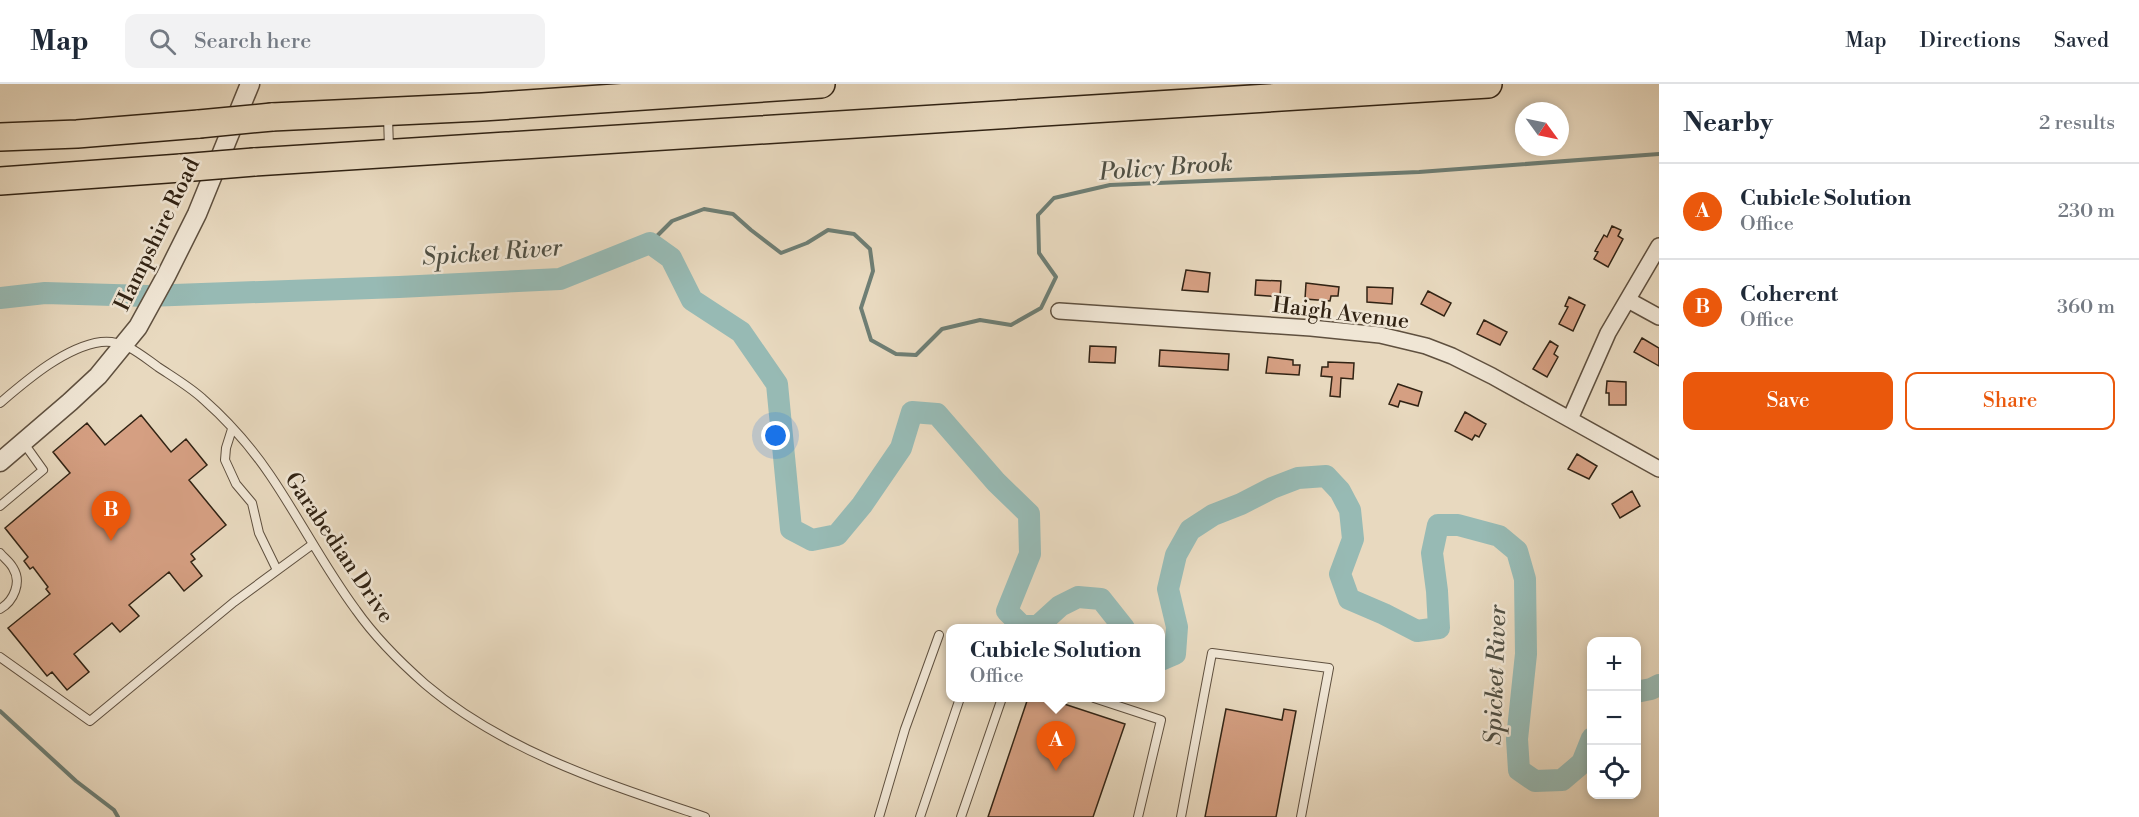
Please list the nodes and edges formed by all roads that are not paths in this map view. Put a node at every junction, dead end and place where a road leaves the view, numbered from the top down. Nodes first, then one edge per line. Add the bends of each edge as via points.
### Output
1 (250, 84) edge
2 (821, 84) edge
3 (1488, 84) edge
4 (388, 111) junction
5 (0, 137) edge
6 (389, 155) junction
7 (0, 181) edge
8 (1659, 246) edge
9 (1628, 300) junction
10 (1059, 311) dead end
11 (1659, 316) edge
12 (125, 344) junction
13 (0, 403) edge
14 (1570, 419) junction
15 (232, 429) junction
16 (23, 442) junction
17 (0, 462) edge
18 (1659, 469) edge
19 (0, 506) edge
20 (313, 544) junction
21 (0, 553) edge
22 (278, 570) junction
23 (0, 609) edge
24 (939, 635) dead end
25 (0, 657) edge
26 (959, 702) edge
27 (1001, 702) edge
28 (1106, 702) edge
29 (705, 817) edge
30 (879, 817) edge
31 (921, 817) edge
32 (961, 817) edge
33 (1138, 817) edge
34 (1181, 817) edge
35 (1301, 817) edge

1 - 12 street, Hampshire Road via 197,214 151,304
2 - 4 highway
3 - 6 highway
4 - 5 highway, bridge
4 - 6 lane
6 - 7 highway, bridge
8 - 9 street
9 - 11 street
9 - 14 street
10 - 14 street, Haigh Avenue via 1380,335 1452,356
12 - 13 lane via 102,342 82,348 45,366
12 - 15 lane, Garabedian Drive via 202,397
12 - 16 street, Hampshire Road via 91,382
14 - 18 street, Haigh Avenue
15 - 20 lane, Garabedian Drive via 270,475
15 - 22 lane via 225,460 236,484 252,503 259,532
16 - 17 street, Hampshire Road
16 - 19 lane via 43,470
20 - 22 lane
20 - 29 lane, Garabedian Drive via 356,611 375,633 421,680 462,711 507,739 578,772
21 - 23 lane via 14,569 17,587 8,605
22 - 25 lane via 90,721
24 - 30 lane
26 - 31 lane
27 - 32 lane
28 - 33 lane via 1161,720
34 - 35 lane via 1212,653 1329,668

